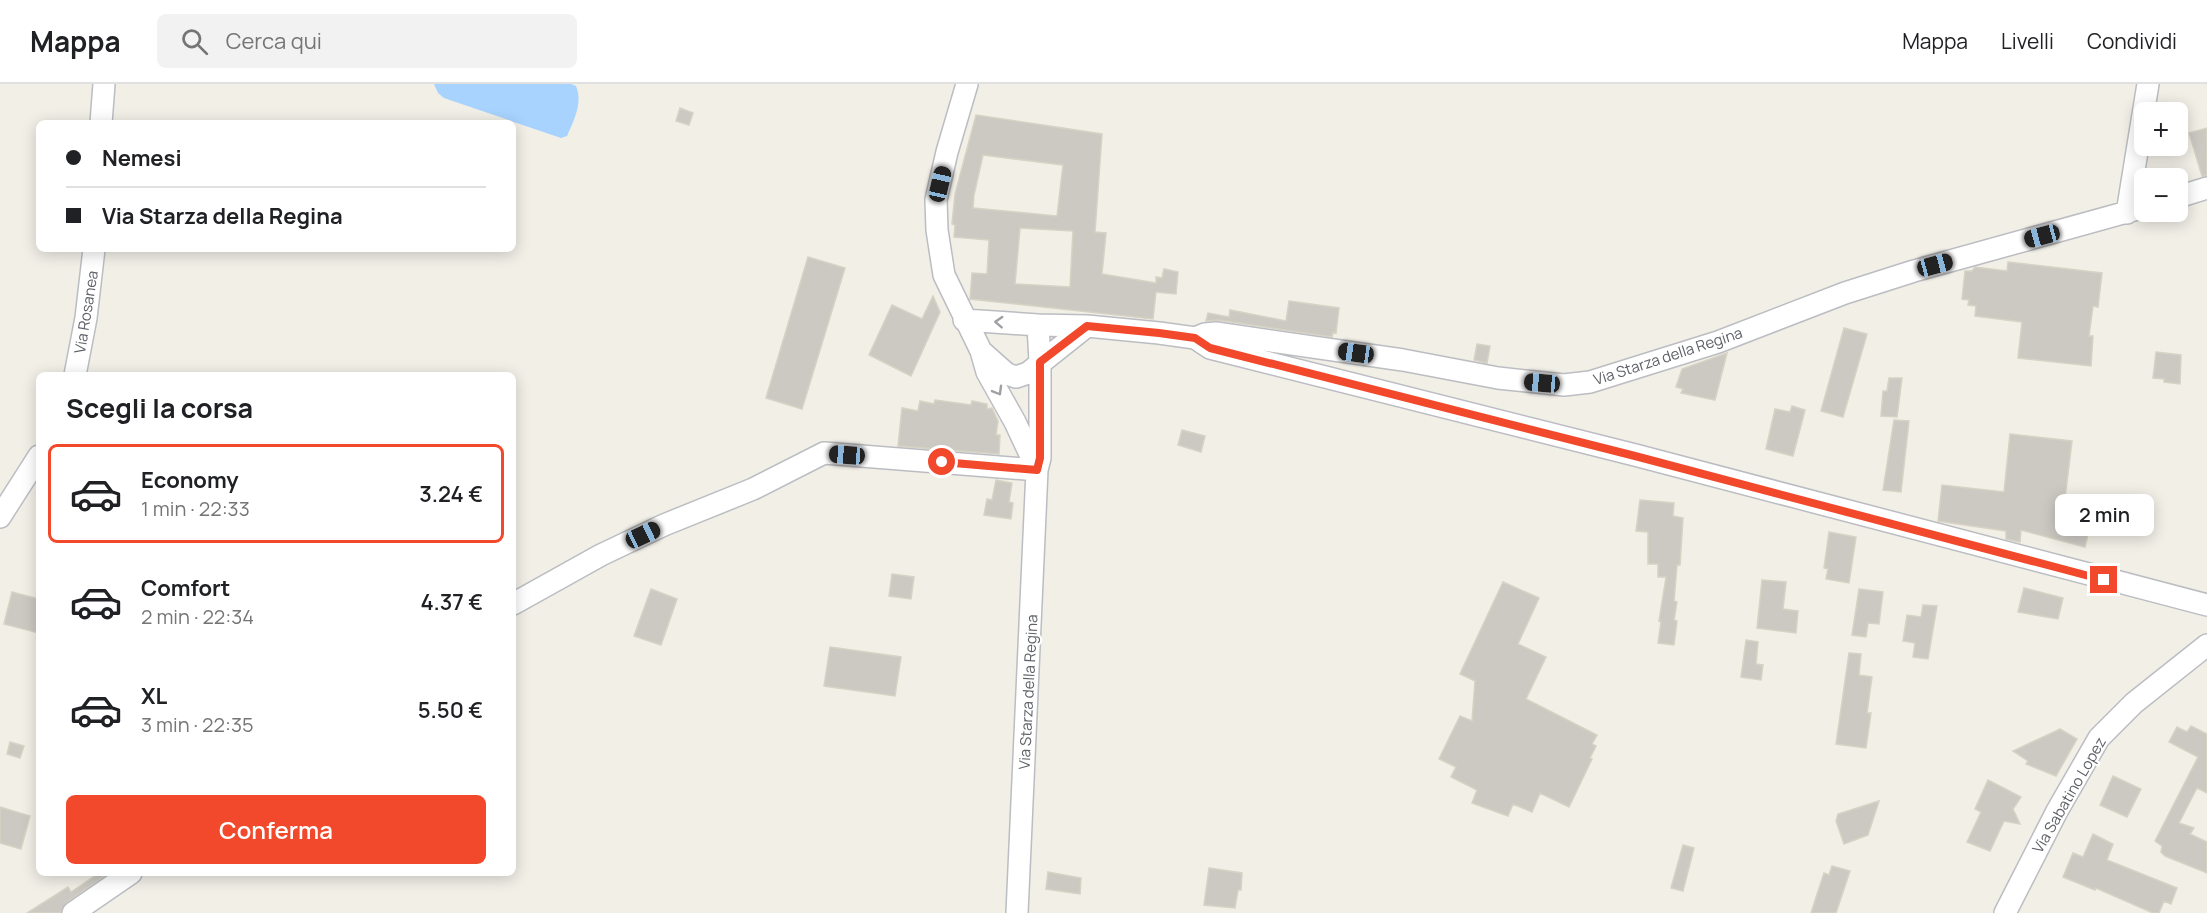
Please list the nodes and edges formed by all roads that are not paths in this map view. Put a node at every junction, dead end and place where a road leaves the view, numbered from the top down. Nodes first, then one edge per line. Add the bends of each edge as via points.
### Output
1 (104, 84) edge
2 (967, 84) edge
3 (2148, 84) edge
4 (101, 120) edge
5 (2140, 168) edge
6 (2207, 188) edge
7 (2188, 194) edge
8 (2134, 211) edge
9 (94, 252) edge
10 (964, 320) junction
11 (1038, 325) junction
12 (1087, 326) junction
13 (1195, 338) junction
14 (981, 351) junction
15 (1040, 362) junction
16 (76, 372) edge
17 (36, 461) edge
18 (1037, 470) junction
19 (0, 517) edge
20 (516, 601) edge
21 (2207, 605) edge
22 (2207, 645) edge
23 (127, 876) edge
24 (73, 913) edge
25 (1017, 913) edge
26 (2005, 913) edge

1 - 4 street
2 - 10 street, Via Starza della Regina via 936,200 944,275
3 - 5 street
6 - 7 street
8 - 13 street, Via Starza della Regina via 1914,270 1718,342 1590,382 1563,385 1498,378 1216,333
9 - 16 street, Via Rosanea
11 -> 10 street, Via Starza della Regina
10 - 14 street, Via Starza della Regina
11 - 12 street, Via Starza della Regina
11 - 15 street, Via Starza della Regina
12 - 13 street, Via Starza della Regina
12 - 15 street, Via Starza della Regina
13 - 21 street, Via Starza della Regina via 1210,348
14 - 15 street, Via Starza della Regina via 1016,377
14 -> 18 street, Via Starza della Regina via 987,372
15 - 18 street, Via Starza della Regina
17 - 19 street
18 - 20 street via 824,453 753,489 601,555
18 - 25 street, Via Starza della Regina
22 - 26 street, Via Sabatino Lopez via 2134,703 2100,738
23 - 24 street

